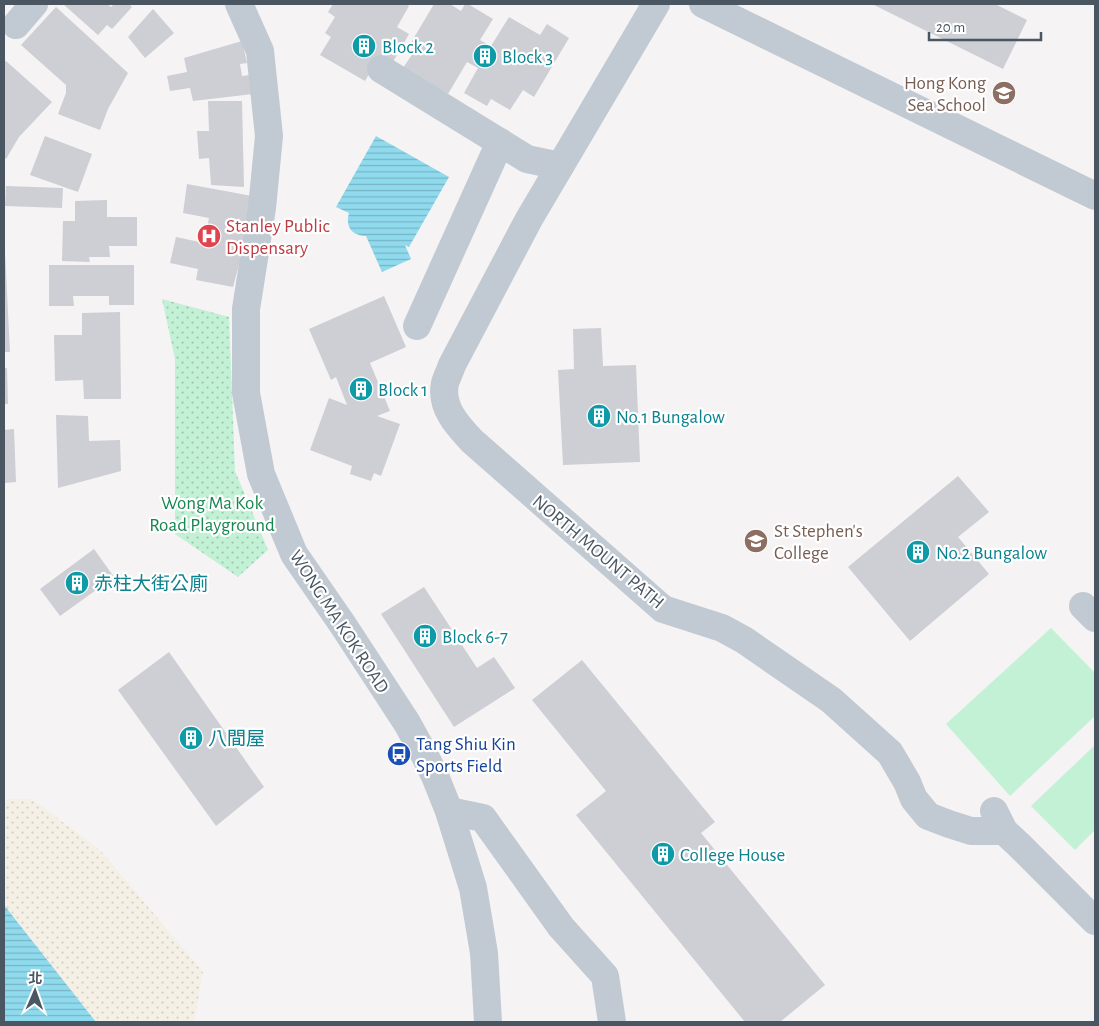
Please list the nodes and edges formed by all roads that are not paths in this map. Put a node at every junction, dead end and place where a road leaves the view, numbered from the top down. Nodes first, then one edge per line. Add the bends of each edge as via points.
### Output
1 (34, 4) edge
2 (239, 4) edge
3 (656, 4) edge
4 (702, 4) edge
5 (16, 24) dead end
6 (381, 69) dead end
7 (500, 142) junction
8 (560, 166) junction
9 (1095, 196) edge
10 (417, 326) dead end
11 (449, 811) junction
12 (1095, 921) edge
13 (488, 1022) edge
14 (612, 1022) edge

1 - 5 street
2 - 11 street, WONG MA KOK ROAD via 260,51 269,136 262,208 246,309 246,393 261,474 294,554 407,724
3 - 8 street, NORTH MOUNT PATH
4 - 9 street
6 - 7 street
7 - 8 street via 527,159
7 - 10 street
8 - 12 street, NORTH MOUNT PATH via 452,365 444,399 457,424 472,441 663,608 722,628 744,640 831,700 890,753 914,799 928,816 971,831 999,821
11 - 13 street, WONG MA KOK ROAD via 473,888 479,919
11 - 14 street via 483,818 560,927 605,976

